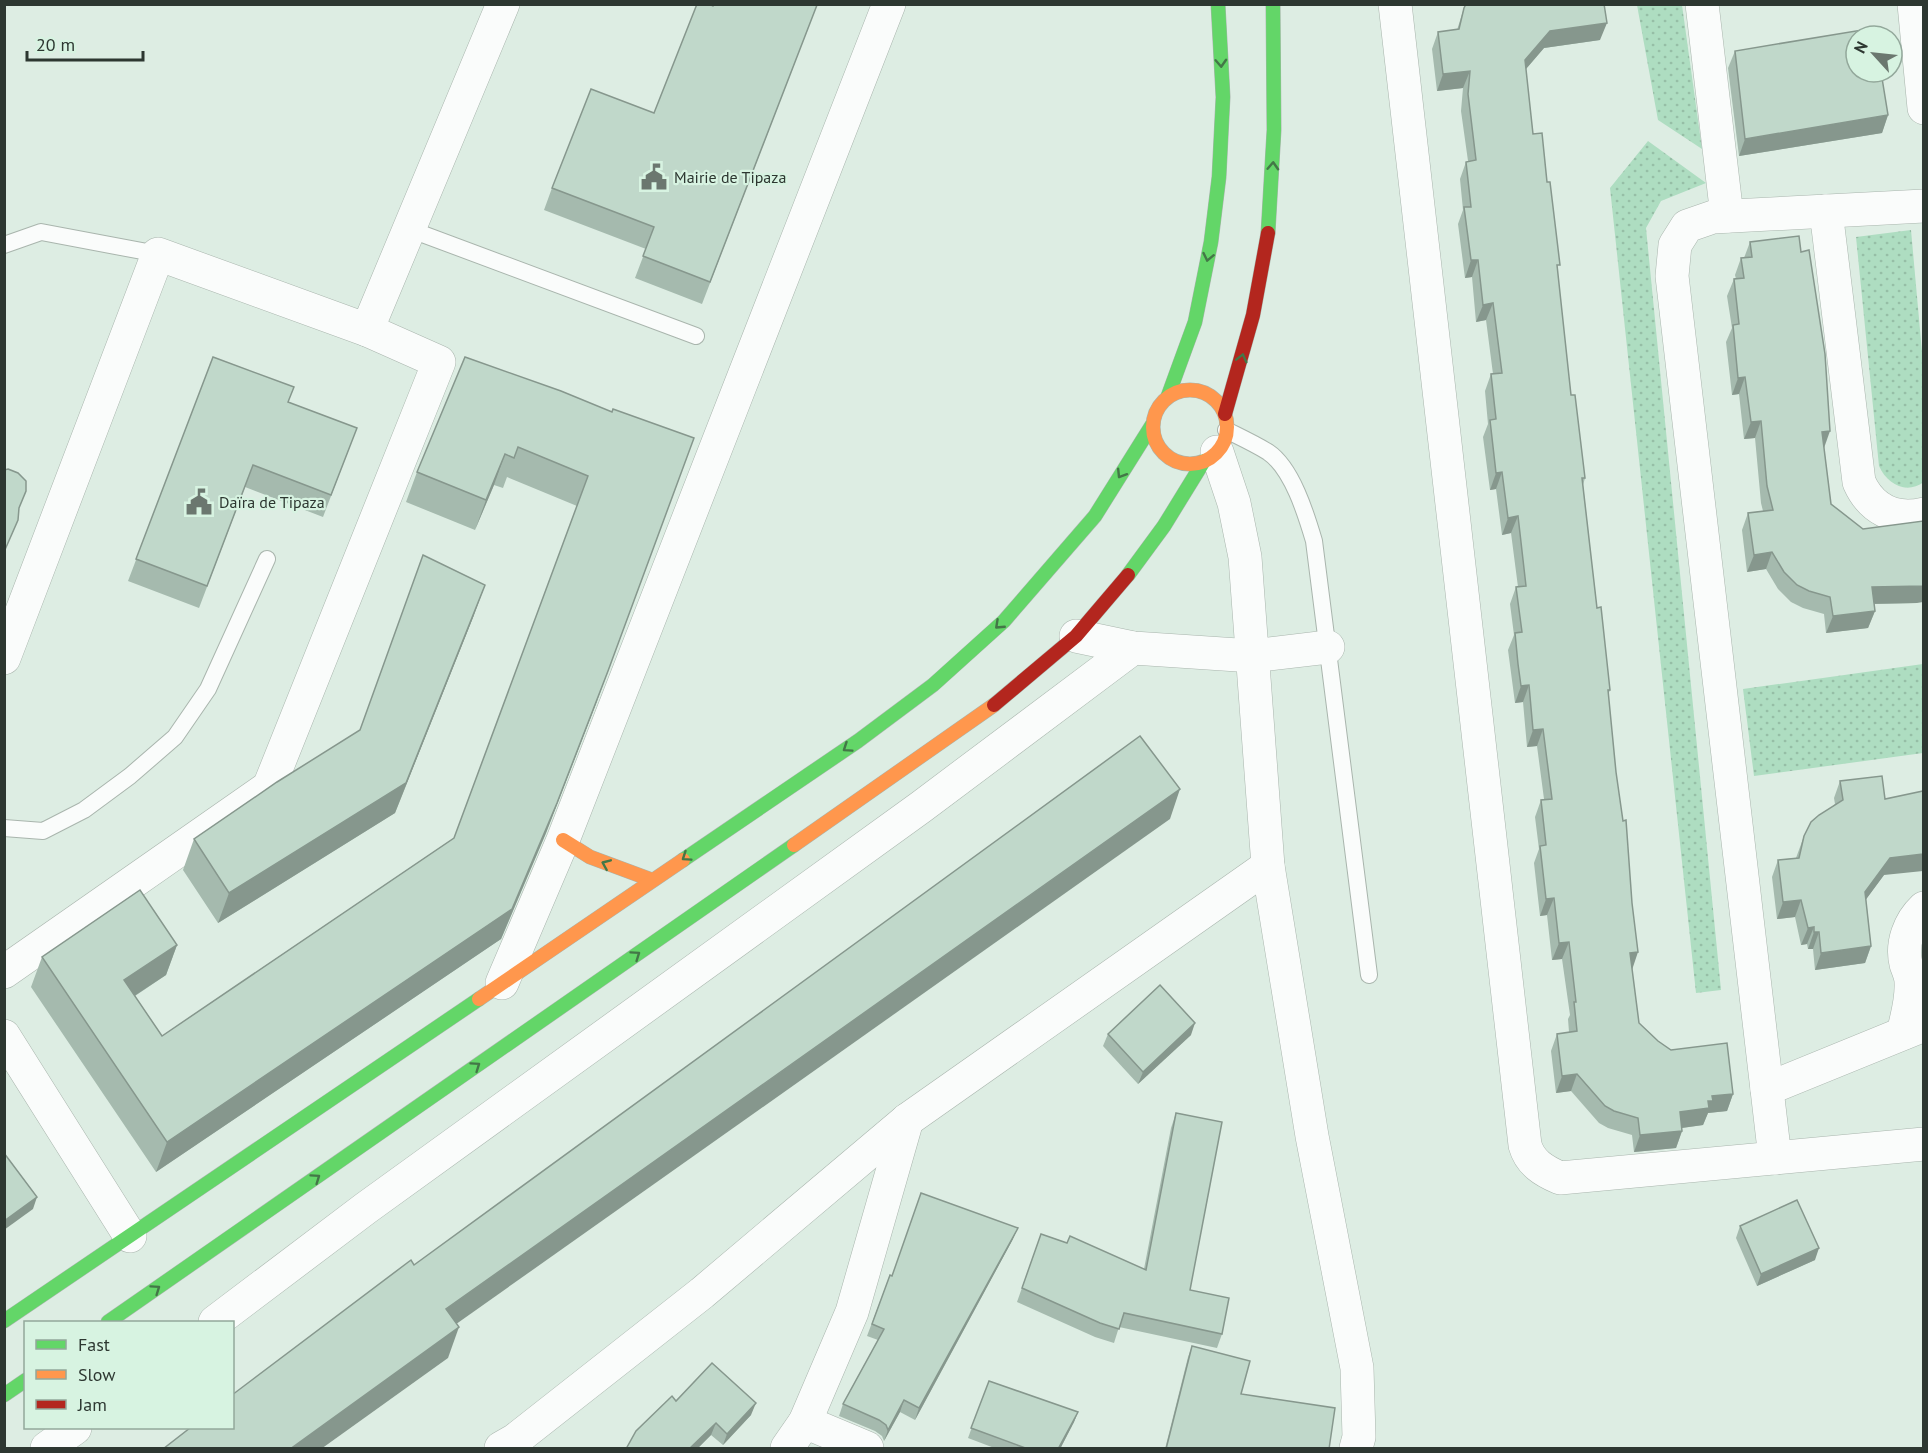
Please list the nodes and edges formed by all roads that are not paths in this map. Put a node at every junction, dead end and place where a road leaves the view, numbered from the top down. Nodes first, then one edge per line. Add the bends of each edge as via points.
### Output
1 (503, 4) edge
2 (889, 4) edge
3 (1218, 4) edge
4 (1273, 4) edge
5 (1395, 4) edge
6 (1702, 4) edge
7 (1917, 16) edge
8 (1923, 108) edge
9 (1923, 206) edge
10 (1826, 211) junction
11 (1727, 216) junction
12 (409, 229) junction
13 (4, 245) edge
14 (158, 254) junction
15 (367, 330) junction
16 (696, 336) dead end
17 (439, 362) junction
18 (472, 374) edge
19 (1168, 396) junction
20 (1152, 425) junction
21 (1218, 439) junction
22 (680, 446) edge
23 (712, 458) junction
24 (1923, 514) edge
25 (267, 559) dead end
26 (1076, 636) junction
27 (1328, 647) junction
28 (1133, 648) junction
29 (1253, 656) junction
30 (4, 658) edge
31 (4, 828) edge
32 (563, 840) junction
33 (1268, 866) junction
34 (652, 880) junction
35 (1923, 908) edge
36 (4, 972) edge
37 (1369, 975) dead end
38 (502, 983) junction
39 (1913, 1029) edge
40 (4, 1036) edge
41 (1767, 1089) junction
42 (907, 1120) junction
43 (1923, 1144) edge
44 (1774, 1158) junction
45 (130, 1236) junction
46 (4, 1321) edge
47 (111, 1321) edge
48 (218, 1321) edge
49 (24, 1381) edge
50 (4, 1395) edge
51 (805, 1422) junction
52 (74, 1429) edge
53 (509, 1446) edge
54 (47, 1449) edge
55 (788, 1449) edge
56 (867, 1449) edge
57 (1356, 1449) edge

1 - 12 street
2 - 23 street
3 -> 19 main road via 1223,97 1211,242 1195,322
21 -> 4 main road via 1265,256 1275,139
5 - 44 street via 1528,1156 1560,1178
6 - 11 street
7 - 8 street
9 - 10 street
10 - 11 street
10 - 24 street via 1858,482 1879,508 1900,517
11 - 41 street via 1687,226 1675,245 1672,276
12 - 15 street
12 - 16 lane
13 - 14 lane via 41,232
14 - 15 street
14 - 30 street
15 - 17 street
17 - 18 street
17 - 36 street via 269,787
19 - 20 main road via 1160,404
19 - 21 main road via 1184,390 1201,392 1215,400
20 - 21 main road via 1155,441 1165,455 1180,463 1188,464
20 -> 34 main road via 1095,516 995,629 933,685 858,741
21 - 26 main road via 1164,526
21 - 27 lane via 1270,453 1290,479 1314,541
21 - 29 street via 1242,538
22 - 23 street
23 - 32 street
25 - 31 lane via 208,689 175,736 84,810 43,831
26 - 28 street
47 -> 26 main road via 993,706
27 - 29 street
27 - 37 lane
28 - 29 street
28 - 48 street
29 - 33 street
34 -> 32 main road via 590,857
32 - 38 street
33 - 42 street
33 - 57 street via 1312,1136 1357,1368
34 - 38 main road
35 - 39 street via 1905,939 1912,981
38 - 45 main road
39 - 41 street
40 - 45 street
41 - 44 street
42 - 51 street via 852,1312
42 - 53 street via 702,1293
43 - 44 street
45 - 46 main road
49 - 50 main road
51 - 55 street
51 - 56 street
52 - 54 street

